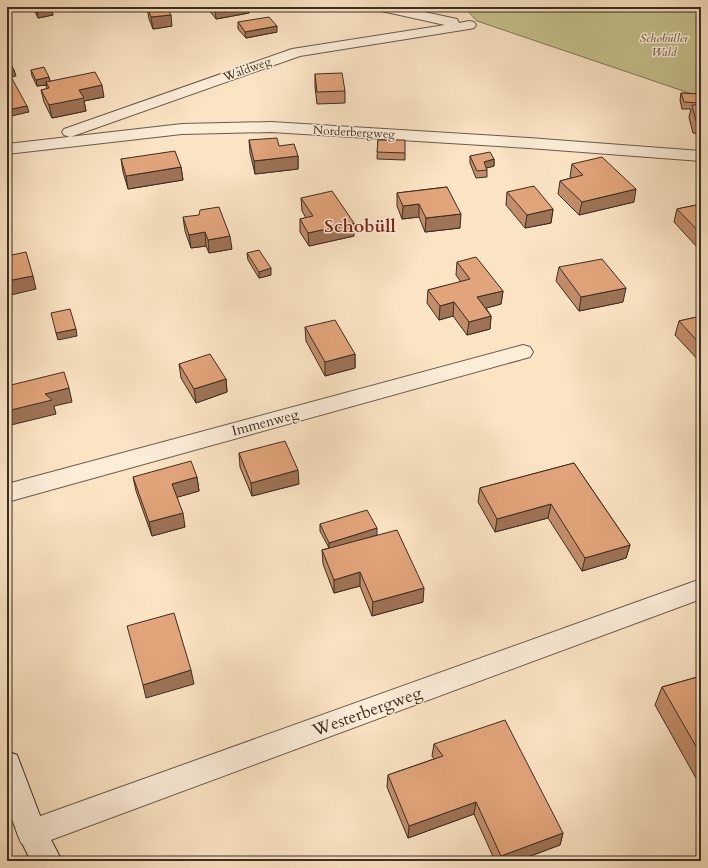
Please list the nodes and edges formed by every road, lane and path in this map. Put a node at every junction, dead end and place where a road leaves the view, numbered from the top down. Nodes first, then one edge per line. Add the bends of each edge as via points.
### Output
1 (382, 7) edge
2 (34, 145) junction
3 (7, 148) edge
4 (701, 156) edge
5 (524, 352) dead end
6 (7, 493) edge
7 (701, 589) edge
8 (7, 764) edge
9 (32, 833) junction
10 (47, 861) edge

1 - 2 street, Waldweg via 468,25 297,52
2 - 3 street, Norderbergweg
2 - 4 street, Norderbergweg via 182,129 271,127
5 - 6 street, Immenweg
7 - 9 street, Westerbergweg
8 - 9 street
9 - 10 street

